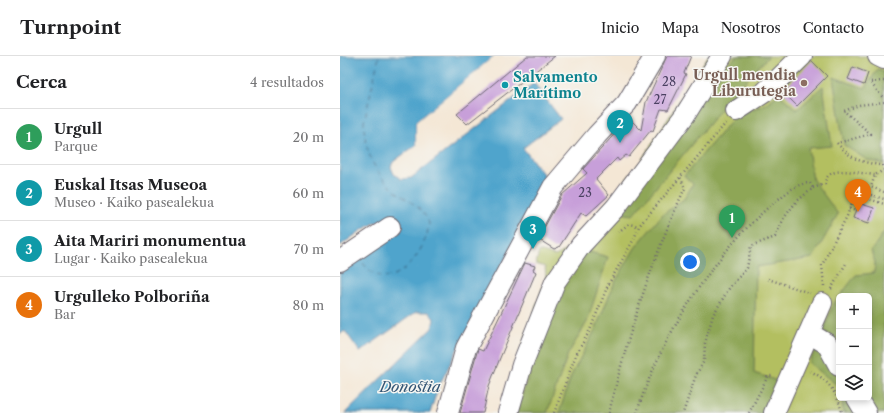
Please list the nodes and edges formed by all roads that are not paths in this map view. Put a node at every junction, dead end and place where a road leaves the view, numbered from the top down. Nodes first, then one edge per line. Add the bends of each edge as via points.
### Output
1 (655, 56) edge
2 (722, 56) edge
3 (802, 56) edge
4 (878, 56) edge
5 (884, 59) edge
6 (736, 111) road end
7 (390, 227) dead end
8 (340, 261) edge
9 (820, 295) road end
10 (809, 333) junction
11 (838, 365) edge
12 (859, 401) edge
13 (448, 413) edge
14 (508, 413) edge
15 (774, 413) edge
16 (866, 413) edge

1 - 13 street via 627,104 553,187 466,348
2 - 14 street via 685,114 616,207 581,245 555,282 522,365
3 - 6 street via 765,92
4 - 5 street
7 - 8 street
9 - 10 street
10 - 11 street via 827,344
10 - 15 street
12 - 16 street

